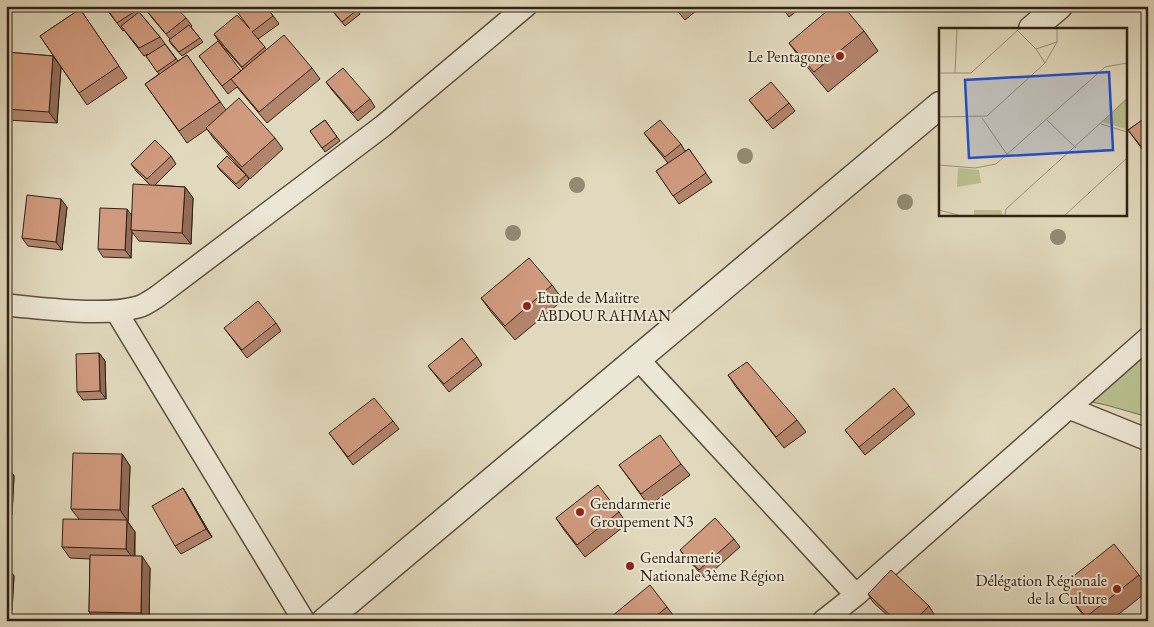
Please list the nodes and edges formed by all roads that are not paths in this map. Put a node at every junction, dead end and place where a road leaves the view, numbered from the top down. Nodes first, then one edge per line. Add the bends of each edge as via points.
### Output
1 (526, 6) edge
2 (1059, 6) edge
3 (1033, 28) edge
4 (939, 106) edge
5 (6, 305) edge
6 (116, 311) junction
7 (1148, 338) edge
8 (638, 359) junction
9 (1069, 408) junction
10 (1148, 440) edge
11 (856, 595) junction
12 (304, 621) edge
13 (325, 621) edge
14 (823, 621) edge

1 - 6 street via 383,126 158,296 139,307
2 - 3 street
4 - 8 street
5 - 6 street
6 - 12 street
7 - 9 street
8 - 11 street
8 - 13 street
9 - 10 street
9 - 11 street
11 - 14 street

